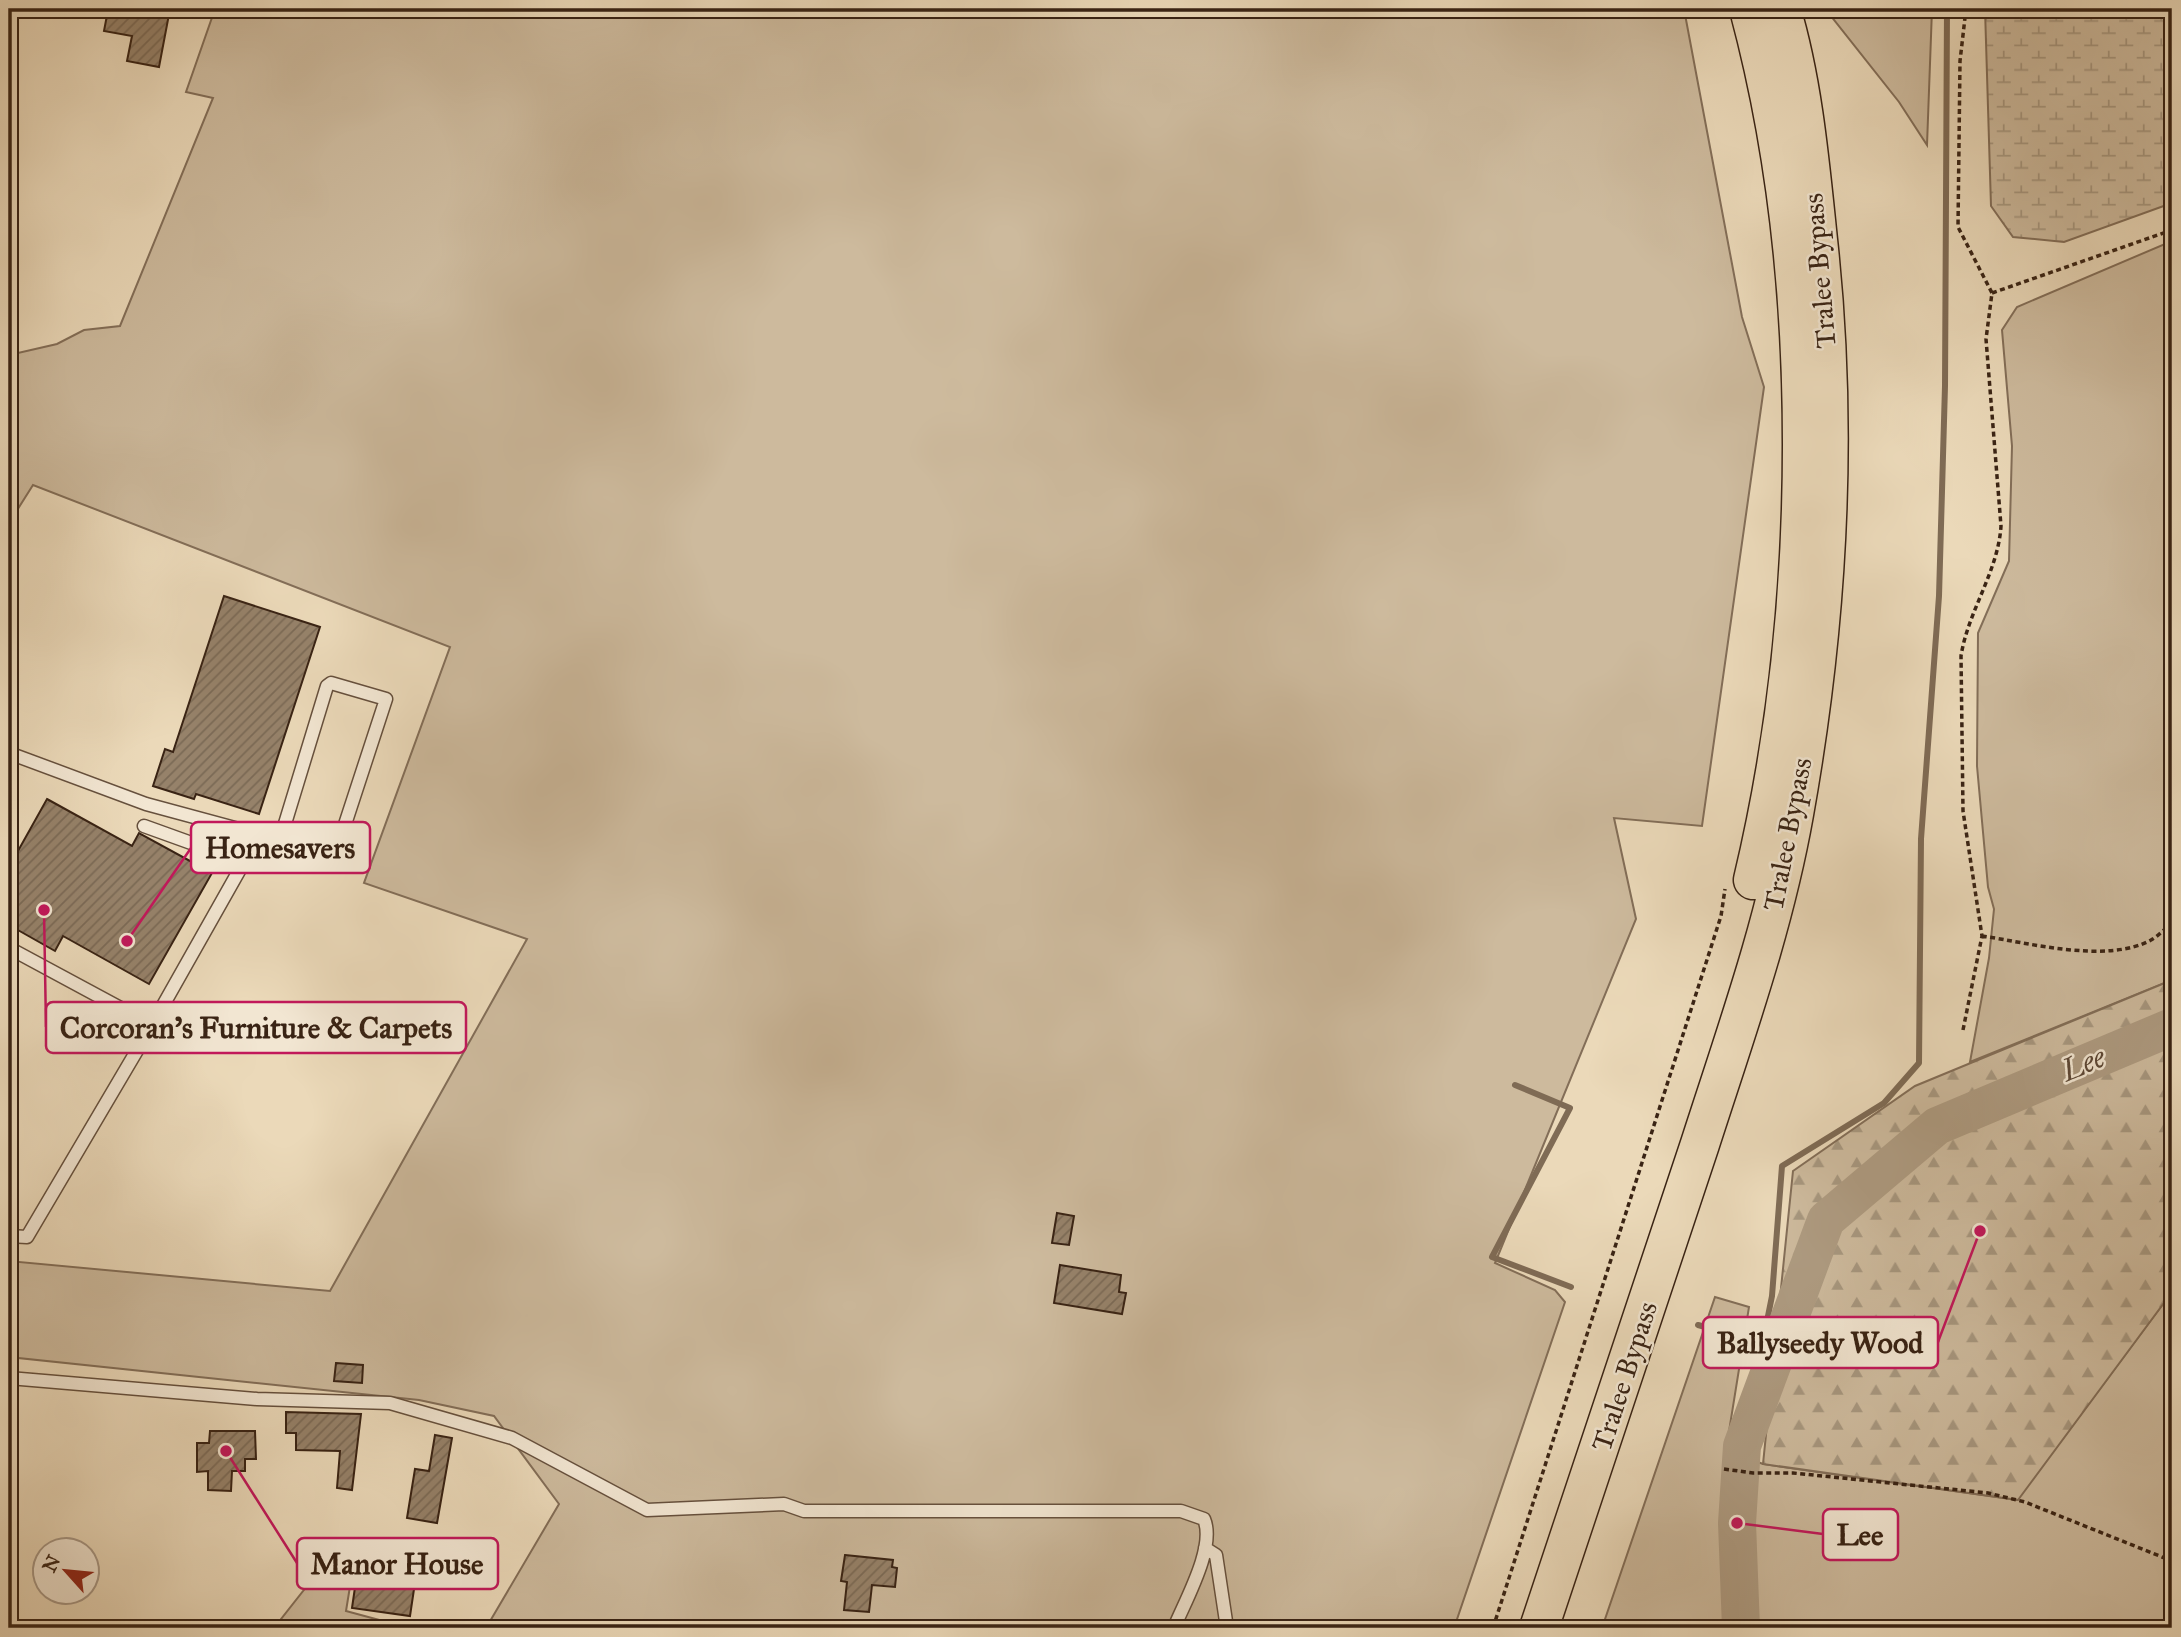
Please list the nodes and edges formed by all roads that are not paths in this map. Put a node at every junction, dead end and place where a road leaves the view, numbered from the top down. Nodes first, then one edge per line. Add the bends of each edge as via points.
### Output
1 (1749, 9) edge
2 (1781, 9) edge
3 (9, 753) edge
4 (144, 826) dead end
5 (280, 840) junction
6 (9, 948) edge
7 (152, 1025) junction
8 (9, 1236) edge
9 (9, 1378) edge
10 (1205, 1548) junction
11 (1174, 1628) edge
12 (1227, 1628) edge
13 (1513, 1628) edge
14 (1539, 1628) edge

1 - 13 highway, Tralee Bypass via 1783,180 1799,339 1801,506 1790,660 1768,804 1739,936
2 - 14 highway, Tralee Bypass via 1811,176 1826,312 1830,502 1818,662 1794,816 1766,939
3 - 5 lane via 146,803
4 - 7 lane via 244,862
5 - 5 lane via 327,686 331,683 386,699 335,855
6 - 7 lane
7 - 8 lane via 27,1237
9 - 10 lane via 257,1399 390,1404 512,1438 647,1510 784,1504 804,1511 1164,1508 1204,1519
10 - 11 lane
10 - 12 lane via 1216,1555

